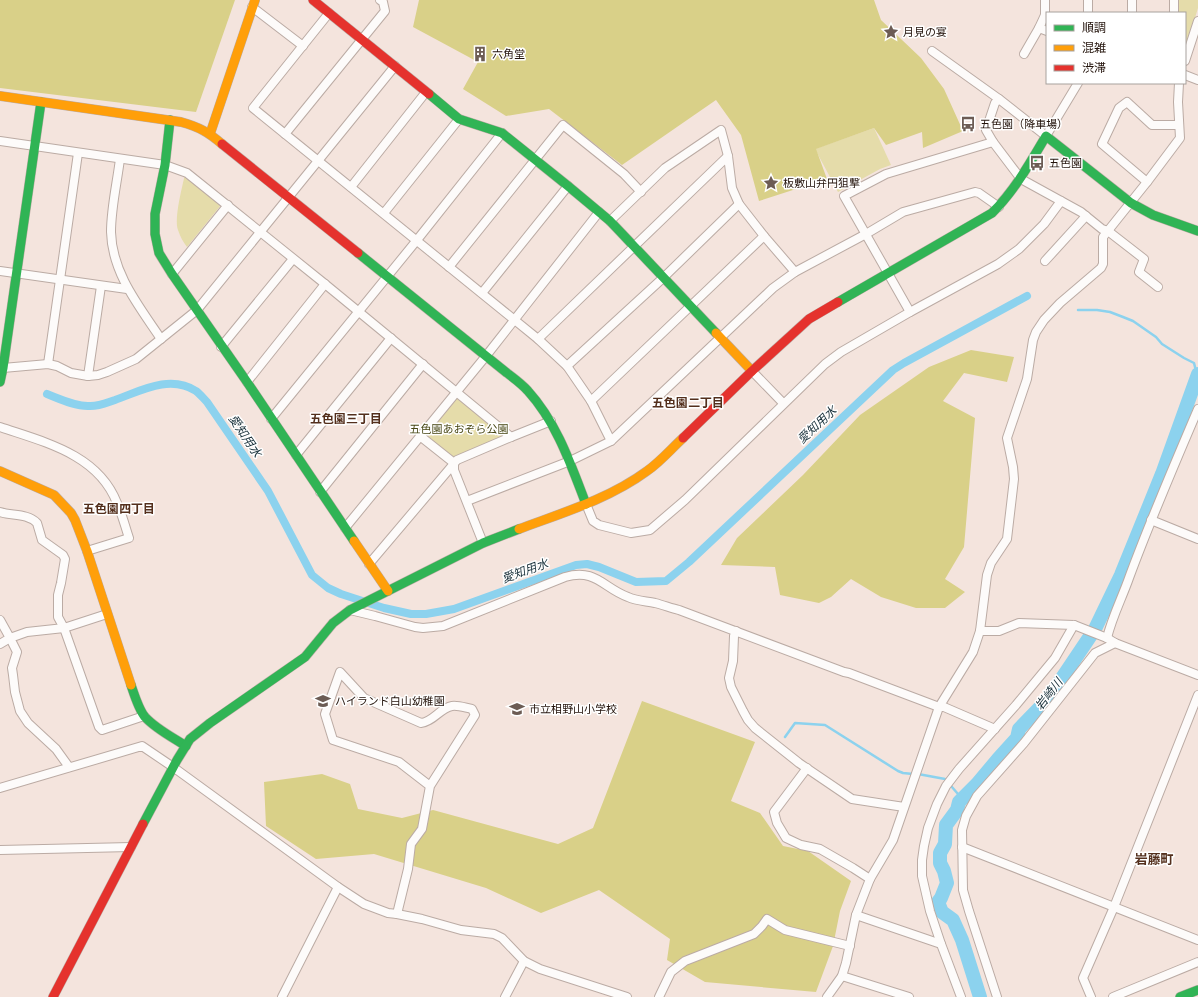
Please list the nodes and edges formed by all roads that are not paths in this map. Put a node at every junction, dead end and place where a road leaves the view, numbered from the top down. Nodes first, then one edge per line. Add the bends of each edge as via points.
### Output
1 (312, 0) edge
2 (380, 0) edge
3 (1045, 0) edge
4 (1088, 0) edge
5 (1132, 0) edge
6 (1174, 0) edge
7 (253, 3) edge
8 (1088, 12) edge
9 (1132, 12) edge
10 (1174, 12) edge
11 (329, 13) junction
12 (1198, 21) edge
13 (1043, 29) edge
14 (362, 39) junction
15 (303, 46) junction
16 (1187, 50) edge
17 (932, 51) dead end
18 (1024, 54) dead end
19 (395, 66) junction
20 (1186, 75) edge
21 (1198, 80) edge
22 (1077, 84) edge
23 (1179, 84) edge
24 (426, 92) junction
25 (0, 96) edge
26 (999, 99) junction
27 (41, 102) junction
28 (459, 119) junction
29 (170, 120) junction
30 (1179, 125) junction
31 (502, 133) junction
32 (210, 134) junction
33 (285, 134) junction
34 (1046, 136) junction
35 (0, 141) edge
36 (993, 142) junction
37 (35, 146) junction
38 (78, 153) junction
39 (728, 156) junction
40 (120, 159) junction
41 (535, 160) junction
42 (318, 161) junction
43 (165, 165) junction
44 (1021, 179) junction
45 (1147, 182) junction
46 (568, 186) junction
47 (351, 187) junction
48 (641, 192) junction
49 (289, 197) junction
50 (1061, 201) junction
51 (1131, 203) junction
52 (739, 204) junction
53 (228, 205) junction
54 (999, 207) junction
55 (599, 212) junction
56 (384, 214) junction
57 (1086, 216) junction
58 (610, 222) junction
59 (1108, 231) junction
60 (1198, 231) edge
61 (260, 232) junction
62 (866, 234) junction
63 (764, 236) junction
64 (416, 240) junction
65 (634, 247) junction
66 (293, 259) junction
67 (1045, 261) dead end
68 (449, 267) junction
69 (0, 271) edge
70 (795, 272) junction
71 (888, 272) junction
72 (16, 274) junction
73 (172, 274) junction
74 (387, 276) junction
75 (663, 278) junction
76 (59, 280) junction
77 (325, 284) junction
78 (101, 286) junction
79 (1158, 287) dead end
80 (128, 289) junction
81 (482, 293) junction
82 (691, 307) junction
83 (197, 310) junction
84 (359, 311) junction
85 (910, 312) junction
86 (514, 320) junction
87 (391, 338) junction
88 (720, 338) junction
89 (161, 339) junction
90 (538, 339) junction
91 (221, 347) junction
92 (486, 356) junction
93 (48, 364) junction
94 (423, 364) junction
95 (567, 366) junction
96 (3, 368) junction
97 (752, 371) junction
98 (88, 376) junction
99 (0, 382) edge
100 (247, 382) junction
101 (456, 392) junction
102 (591, 401) junction
103 (784, 403) junction
104 (1198, 409) edge
105 (271, 419) junction
106 (551, 421) junction
107 (0, 427) edge
108 (420, 436) junction
109 (511, 437) junction
110 (611, 441) junction
111 (296, 455) junction
112 (570, 461) junction
113 (454, 463) junction
114 (0, 471) edge
115 (320, 492) junction
116 (467, 501) junction
117 (586, 504) junction
118 (0, 512) edge
119 (1151, 520) junction
120 (345, 528) junction
121 (1198, 539) edge
122 (483, 543) junction
123 (87, 551) junction
124 (369, 564) junction
125 (388, 591) junction
126 (352, 610) junction
127 (108, 614) junction
128 (0, 620) edge
129 (1074, 626) junction
130 (64, 628) junction
131 (736, 631) junction
132 (980, 631) junction
133 (10, 638) junction
134 (1105, 638) junction
135 (1114, 643) junction
136 (0, 644) edge
137 (1198, 675) edge
138 (1198, 695) edge
139 (939, 707) junction
140 (144, 716) junction
141 (995, 729) junction
142 (186, 746) junction
143 (173, 767) junction
144 (69, 768) junction
145 (807, 768) junction
146 (430, 786) junction
147 (0, 788) edge
148 (904, 807) junction
149 (131, 847) junction
150 (962, 847) junction
151 (0, 850) edge
152 (870, 879) junction
153 (338, 887) junction
154 (1114, 907) junction
155 (397, 914) junction
156 (856, 915) junction
157 (1198, 940) edge
158 (941, 944) junction
159 (850, 946) junction
160 (524, 961) junction
161 (1198, 962) edge
162 (842, 976) junction
163 (1198, 990) edge
164 (53, 997) edge
165 (282, 997) edge
166 (505, 997) edge
167 (627, 997) edge
168 (660, 997) edge
169 (827, 997) edge
170 (909, 997) edge
171 (961, 997) edge
172 (997, 997) edge
173 (1091, 997) edge
174 (1113, 997) edge
175 (1180, 997) edge

1 - 11 main road
2 - 14 street via 385,11
3 - 13 street
4 - 8 street
5 - 9 street
6 - 10 street
7 - 15 street
7 - 32 main road
11 - 14 main road
11 - 15 street
12 - 16 street
13 - 18 street
14 - 19 main road
14 - 33 street
15 - 33 street via 253,108
17 - 26 street
19 - 24 main road
19 - 42 street
20 - 21 street
22 - 34 street
23 - 30 street
24 - 28 main road
24 - 47 street
25 - 27 main road
26 - 34 street
26 - 36 street via 995,103 986,130
27 - 29 main road
27 - 37 main road
28 - 31 main road
28 - 56 street
29 - 32 main road via 196,126
29 - 43 main road
30 - 45 street via 1180,138
30 - 45 street via 1152,125 1127,102 1119,108 1102,144
31 - 41 main road
31 - 64 street
32 - 49 main road
33 - 42 street
34 - 44 main road
34 - 51 main road
35 - 37 street
36 - 44 street
36 - 62 street via 886,174 844,196
37 - 38 street
37 - 72 main road
38 - 40 street
38 - 76 street
39 - 48 street via 721,130 665,168
39 - 52 street via 732,188
39 - 65 street
40 - 43 street
40 - 80 street via 111,232 113,253
41 - 46 main road
41 - 48 street via 563,125 624,174
41 - 68 street
42 - 47 street
42 - 49 street
43 - 53 street via 187,173
43 - 73 main road via 155,214 155,234 159,253
44 - 50 street
44 - 54 main road
45 - 51 street
46 - 55 main road
46 - 81 street
47 - 56 street
48 - 58 street
49 - 61 street
49 - 74 main road
50 - 57 street
50 - 85 street via 1044,224 1019,249 998,264
51 - 59 street
51 - 60 main road via 1153,215
52 - 63 street
52 - 75 street
53 - 61 street
53 - 73 street
54 - 62 street via 975,192 903,212
54 - 71 main road via 985,218
55 - 58 main road
55 - 86 street
56 - 64 street
57 - 59 street
57 - 67 street
58 - 65 main road
59 - 79 street via 1144,259 1139,272
59 - 132 street via 1104,237 1101,268 1060,303 1044,320 1033,340 1027,379 1007,438 1014,478 1007,539 987,575
61 - 66 street
61 - 83 street
62 - 70 street
62 - 71 street
63 - 70 street
63 - 82 street
64 - 68 street
64 - 74 street
65 - 75 main road
65 - 90 street
66 - 77 street
66 - 91 street
68 - 81 street
69 - 72 street
70 - 88 street via 773,288
71 - 85 street
71 - 97 main road via 809,319
72 - 76 street
72 - 96 main road
73 - 83 main road
74 - 84 street
74 - 92 main road
75 - 82 main road
75 - 95 street
76 - 78 street
76 - 93 street
77 - 84 street
77 - 100 street
78 - 80 street
78 - 98 street
80 - 89 street
81 - 86 street
82 - 88 main road
82 - 102 street
83 - 89 street
83 - 91 main road
84 - 87 street
84 - 105 street
85 - 103 street via 841,352
86 - 90 street
86 - 92 street
87 - 94 street
87 - 111 street
88 - 97 main road
88 - 110 street
89 - 98 street via 136,359 107,372
90 - 95 street
91 - 100 main road
92 - 101 street
92 - 106 main road via 528,392
93 - 96 street
93 - 98 street via 71,373
94 - 101 street
94 - 115 street
95 - 102 street
96 - 99 main road
97 - 103 street
97 - 117 main road via 647,471 624,486
100 - 105 main road
101 - 108 street
101 - 109 street
102 - 110 street
103 - 117 street via 685,500 650,530 631,533 599,525 593,521
104 - 119 street
105 - 111 main road
106 - 109 street
106 - 112 main road
107 - 123 street via 66,451 87,464 106,482 117,502 129,538
108 - 113 street
108 - 120 street
109 - 113 street
110 - 112 street
111 - 115 main road
112 - 116 street
112 - 117 main road
113 - 116 street via 454,470
113 - 124 street
114 - 123 main road via 54,495 76,520
115 - 120 main road
116 - 122 street
117 - 122 main road
118 - 130 street via 22,515 35,521 42,540 63,555 65,559 58,595 58,617
119 - 121 street
119 - 134 street
120 - 124 main road
122 - 125 main road
123 - 127 main road
124 - 125 main road
125 - 126 main road
126 - 131 street via 415,627 443,626 565,577 580,574 600,580 628,597 680,610
126 - 142 main road via 333,623 305,657 210,723 191,738
127 - 130 street
127 - 140 main road via 135,697
128 - 133 street
129 - 132 street via 1019,623 999,631
129 - 134 street
129 - 141 street via 1055,658
130 - 133 street via 27,632
130 - 140 street via 99,727 102,730
131 - 139 street
131 - 145 street via 729,678 743,711 755,728
132 - 139 street via 973,652
133 - 136 street
133 - 144 street via 17,652 12,675 20,711 28,723 56,749
134 - 135 street
135 - 137 street
135 - 150 street via 1095,653 1024,743 977,796 966,816 962,830
138 - 154 street
139 - 141 street
139 - 148 street
140 - 142 main road
141 - 158 street via 946,786 928,828 922,876
142 - 143 main road
143 - 144 street via 142,746
143 - 149 main road
143 - 153 street
144 - 147 street
145 - 148 street via 852,799
145 - 152 street via 774,812 786,838 820,849
146 - 146 street via 474,715 472,709 454,706 447,708 421,724 364,698 340,672 325,714 333,740 399,762
146 - 155 street via 422,829 411,844 408,870
148 - 152 street via 893,840
149 - 151 street
149 - 164 main road
150 - 154 street
150 - 172 street via 963,890
152 - 156 street
153 - 155 street via 364,904
153 - 165 street
154 - 157 street
154 - 173 street via 1083,978
155 - 160 street via 460,930 494,934 502,938
156 - 158 street
156 - 159 street
158 - 171 street
159 - 162 street
159 - 168 street via 785,930 767,919 754,934 685,961 671,972
160 - 166 street
160 - 167 street via 540,970
161 - 174 street
162 - 169 street
162 - 170 street
163 - 175 main road

